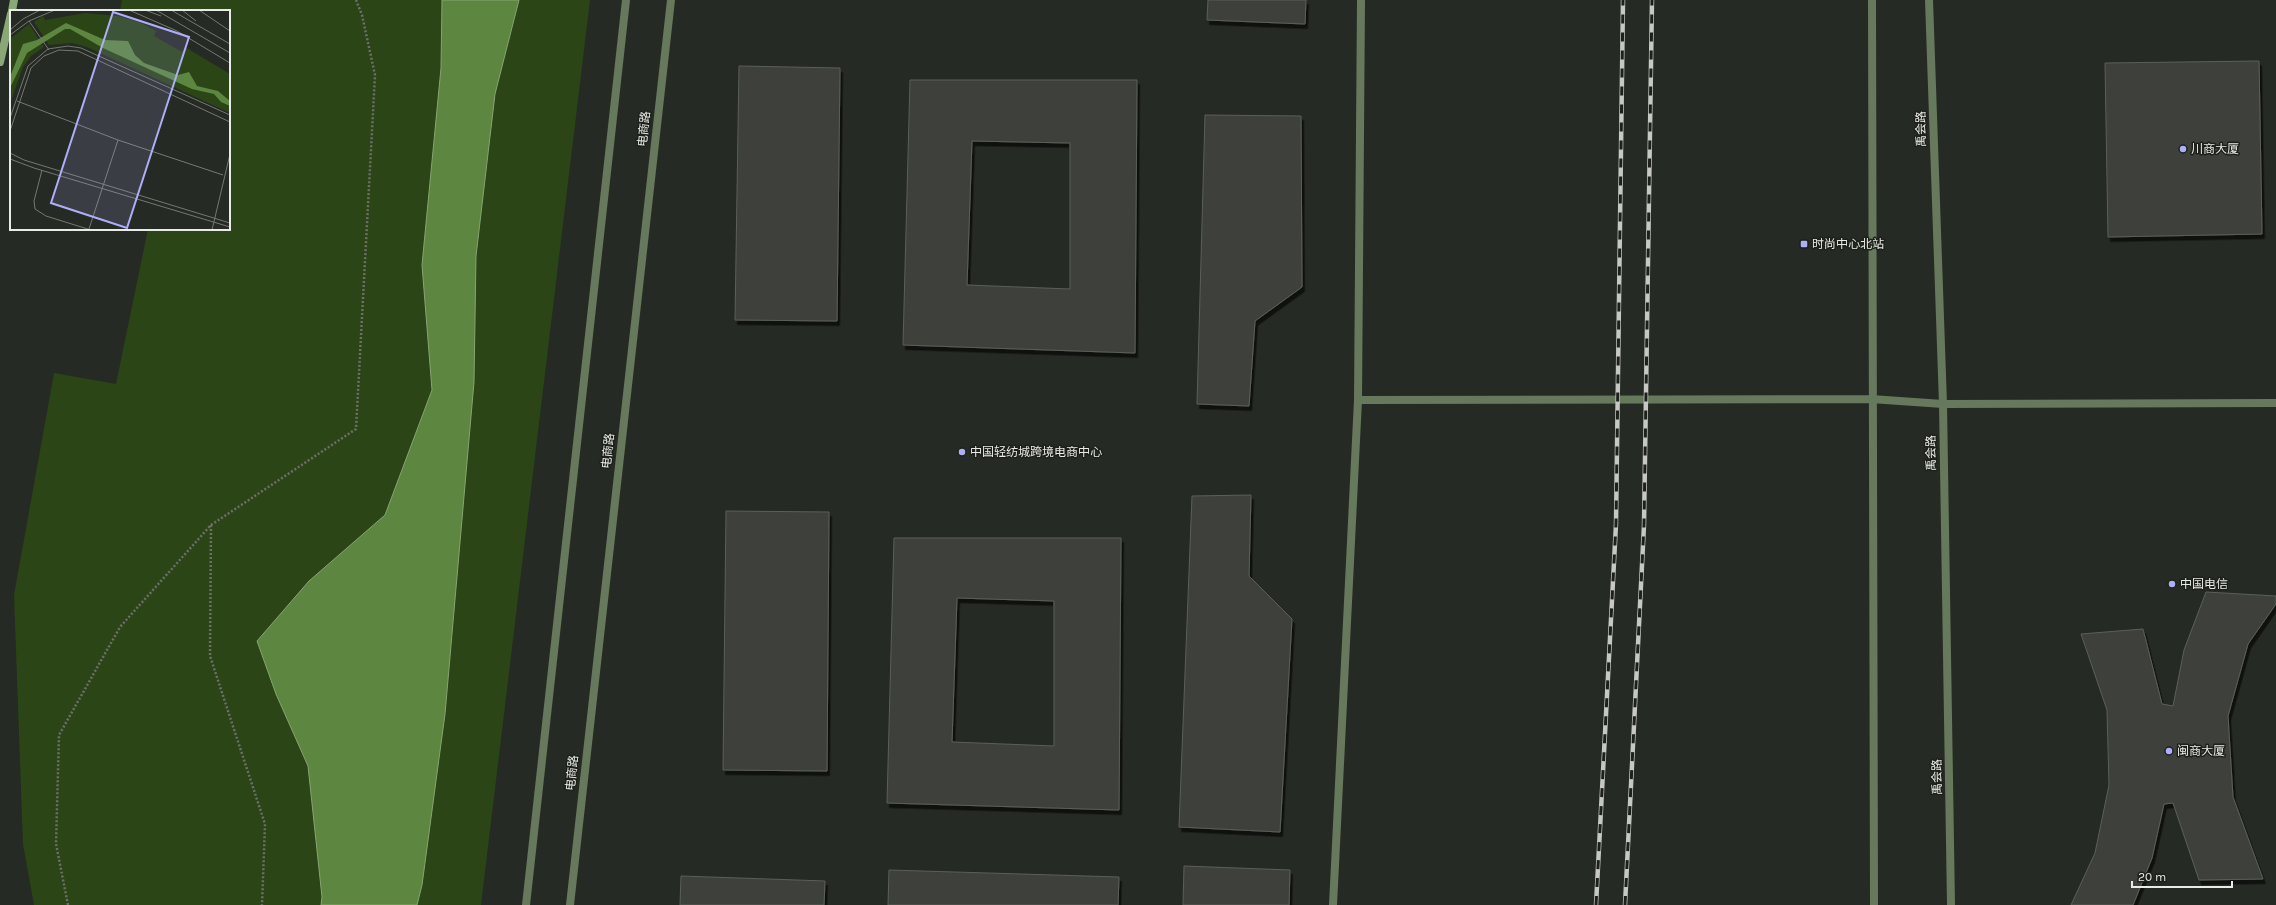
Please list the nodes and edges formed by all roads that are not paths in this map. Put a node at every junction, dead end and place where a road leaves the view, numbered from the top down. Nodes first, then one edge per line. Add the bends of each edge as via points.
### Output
1 (14, 0) edge
2 (626, 0) edge
3 (671, 0) edge
4 (1361, 0) edge
5 (1872, 0) edge
6 (1930, 0) edge
7 (12, 10) edge
8 (10, 18) edge
9 (0, 62) edge
10 (1871, 399) junction
11 (1358, 400) junction
12 (2276, 403) edge
13 (1943, 404) junction
14 (526, 905) edge
15 (570, 905) edge
16 (1333, 905) edge
17 (1874, 905) edge
18 (1951, 905) edge

1 - 7 street
2 - 14 street
3 - 15 street, 电商路
4 - 11 street
5 - 10 street
6 - 13 street, 禹会路
8 - 9 street
10 - 11 street
10 - 13 street
10 - 17 street
11 - 16 street
12 - 13 street
13 - 18 street, 禹会路

